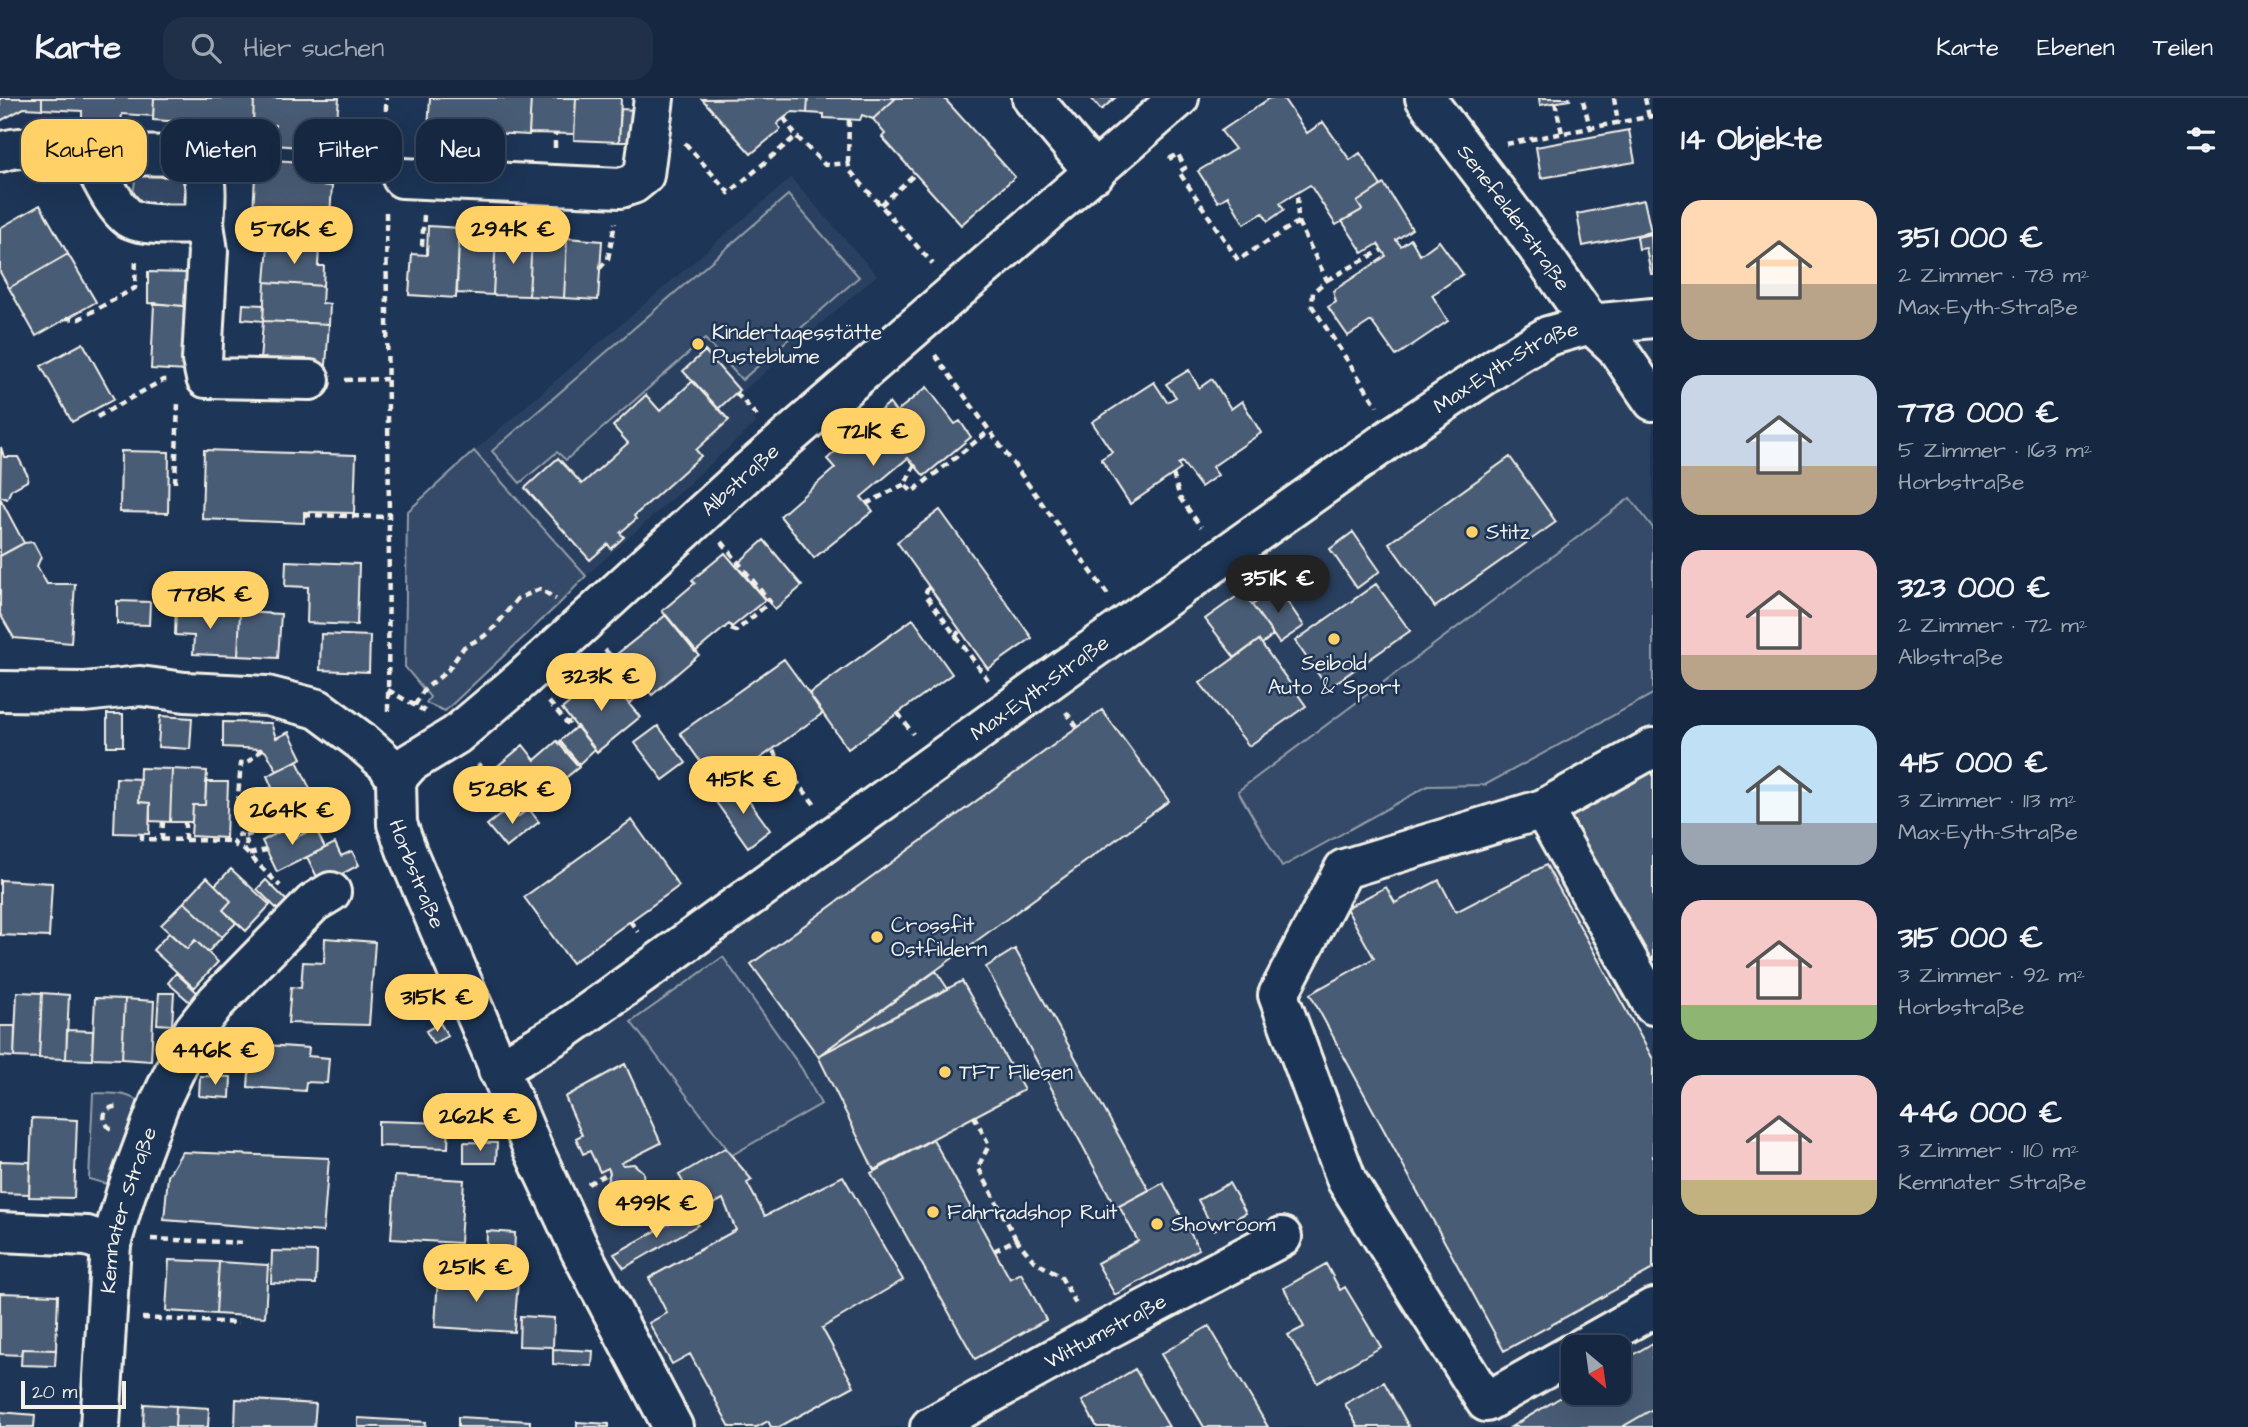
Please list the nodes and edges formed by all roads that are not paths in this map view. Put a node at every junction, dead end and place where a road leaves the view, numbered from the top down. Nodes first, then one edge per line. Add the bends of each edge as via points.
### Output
1 (1032, 98) edge
2 (1179, 98) edge
3 (1425, 98) edge
4 (654, 102) edge
5 (21, 148) edge
6 (0, 152) edge
7 (147, 155) edge
8 (1095, 173) junction
9 (402, 178) edge
10 (105, 182) edge
11 (204, 224) junction
12 (1653, 318) edge
13 (1591, 324) junction
14 (310, 380) dead end
15 (1653, 401) edge
16 (0, 691) edge
17 (1653, 748) edge
18 (397, 769) junction
19 (1543, 809) junction
20 (318, 902) road end
21 (1653, 1005) edge
22 (498, 1070) junction
23 (0, 1232) edge
24 (1282, 1237) dead end
25 (113, 1239) junction
26 (1653, 1308) edge
27 (1605, 1335) edge
28 (1561, 1360) edge
29 (100, 1427) edge
30 (673, 1427) edge
31 (930, 1427) edge

1 - 8 street
2 - 8 street, Albstraße
3 - 13 street, Senefelderstraße
4 - 9 street via 644,175 621,188
5 - 6 street
7 - 11 street via 188,156 197,162 205,184
8 - 18 street, Albstraße via 751,469 493,705 456,735
10 - 11 street via 127,217 138,222
11 - 14 street via 208,251 202,360 206,377
12 - 13 street, Max-Eyth-Straße
13 - 15 street, Senefelderstraße via 1616,347
13 - 22 street, Max-Eyth-Straße via 1548,336 1395,435 612,996
16 - 18 street via 84,692 141,686 267,696 318,709
17 - 19 street
18 - 22 street, Horbstraße via 397,824
19 - 21 street
19 - 28 street via 1344,869 1278,995 1348,1181 1486,1402
20 - 25 street, Kemnater Straße via 216,1002 194,1030 143,1142
22 - 30 street, Horbstraße via 580,1250
23 - 25 street
24 - 31 street, Wittumstraße
25 - 29 street, Kemnater Straße
26 - 27 street

